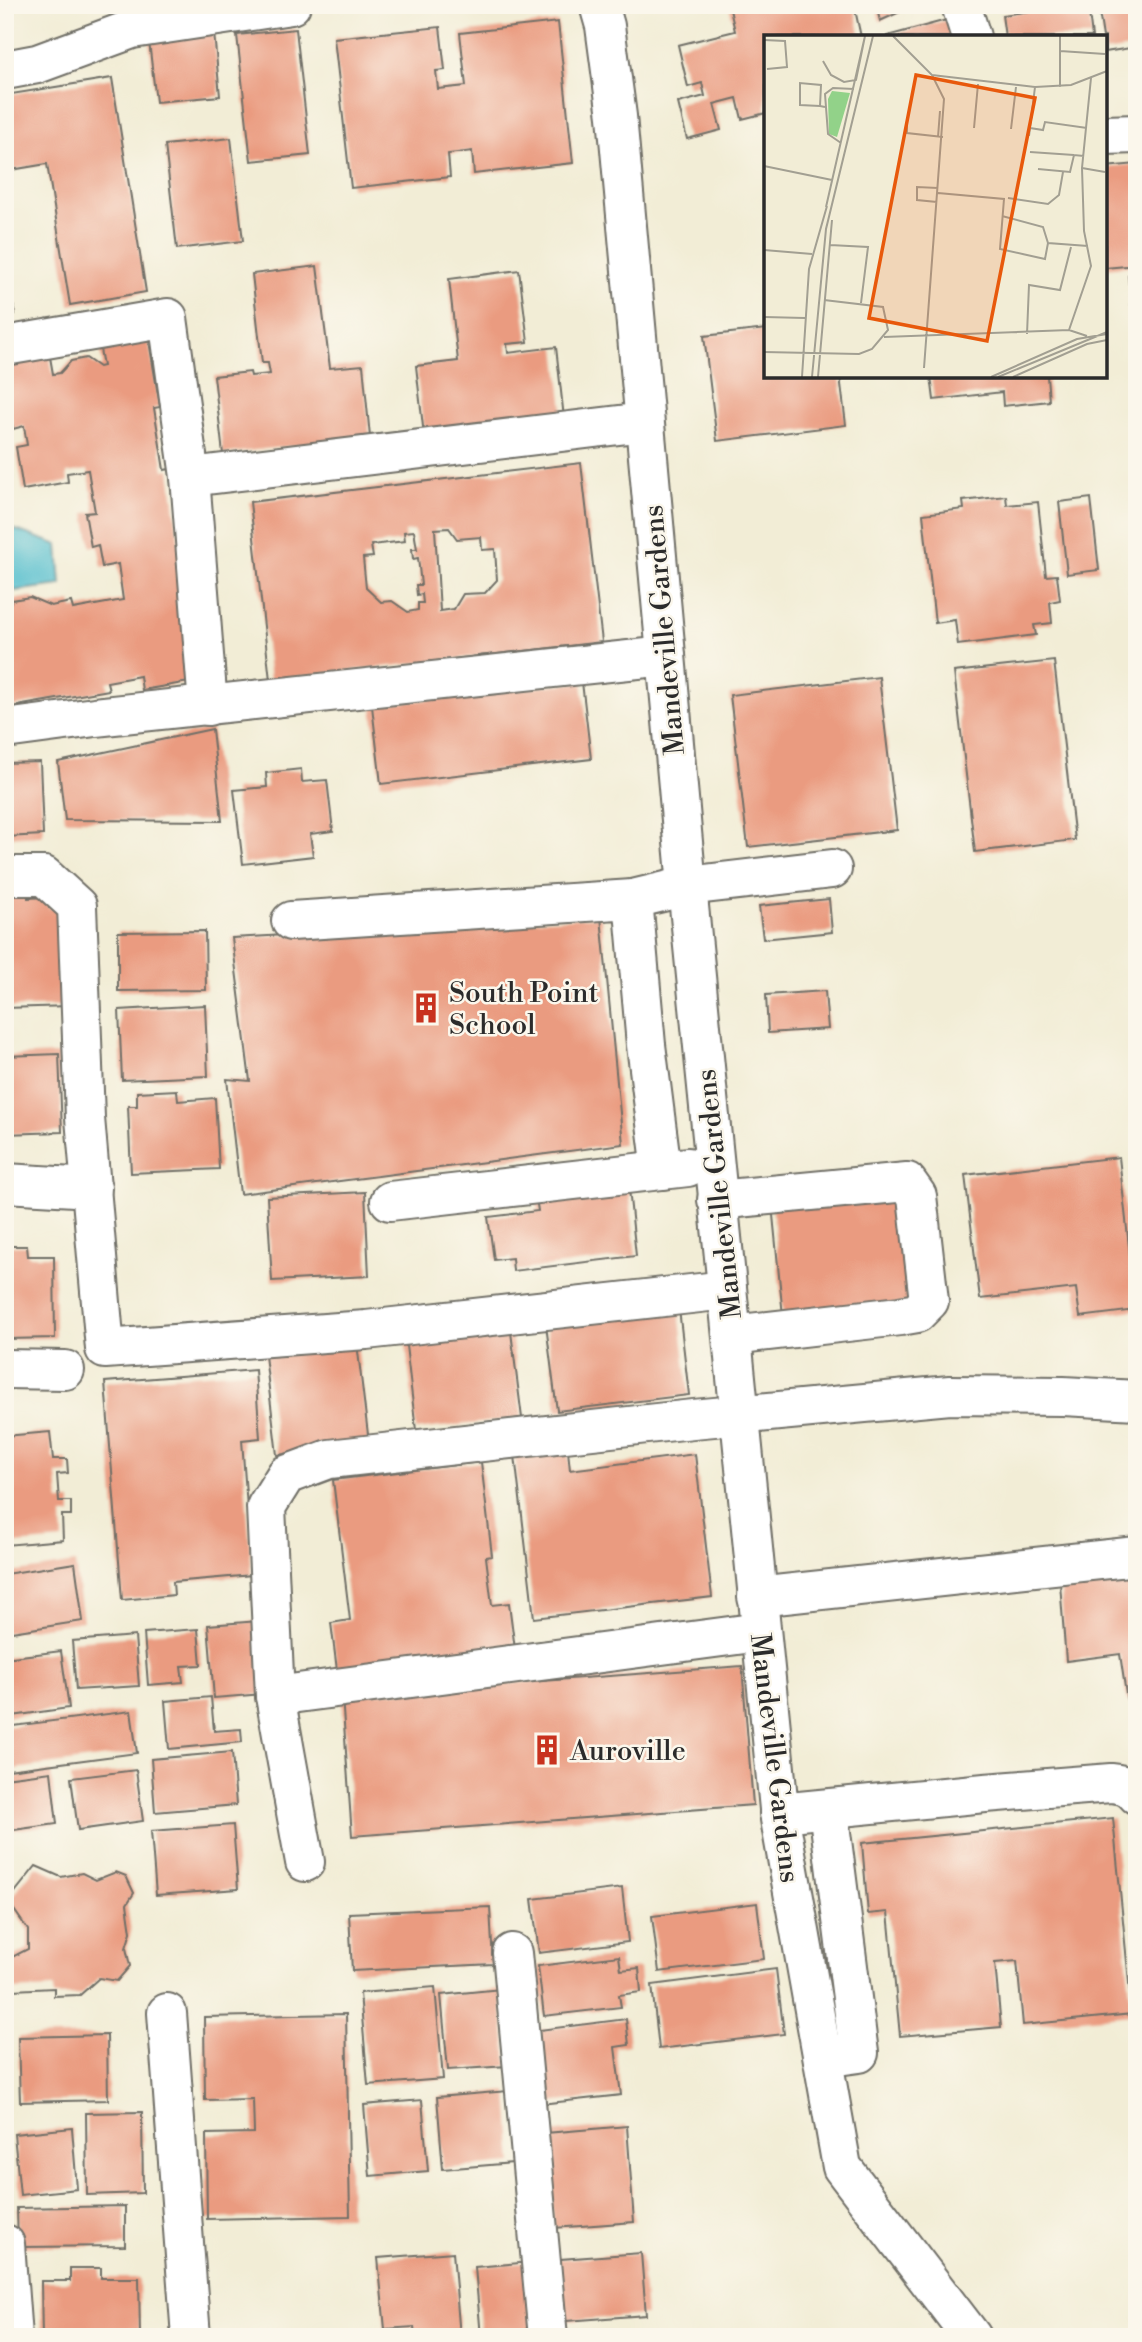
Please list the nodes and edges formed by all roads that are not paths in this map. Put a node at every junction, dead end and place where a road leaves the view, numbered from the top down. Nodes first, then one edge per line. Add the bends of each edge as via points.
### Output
1 (599, 5) edge
2 (961, 5) edge
3 (282, 7) edge
4 (970, 35) edge
5 (5, 70) edge
6 (1137, 134) edge
7 (1107, 135) edge
8 (5, 346) edge
9 (644, 422) junction
10 (190, 477) junction
11 (666, 656) junction
12 (208, 706) junction
13 (5, 729) edge
14 (832, 869) dead end
15 (5, 876) edge
16 (687, 886) junction
17 (633, 900) junction
18 (291, 920) dead end
19 (702, 1036) junction
20 (646, 1045) junction
21 (662, 1170) junction
22 (716, 1182) junction
23 (5, 1183) edge
24 (92, 1188) junction
25 (390, 1201) dead end
26 (727, 1290) junction
27 (732, 1335) junction
28 (5, 1369) edge
29 (65, 1370) dead end
30 (1137, 1400) edge
31 (739, 1415) junction
32 (1137, 1556) edge
33 (758, 1614) junction
34 (275, 1696) junction
35 (1137, 1795) edge
36 (828, 1808) junction
37 (779, 1813) junction
38 (305, 1862) dead end
39 (512, 1953) dead end
40 (167, 2013) dead end
41 (823, 2058) junction
42 (5, 2244) edge
43 (12, 2337) edge
44 (191, 2337) edge
45 (548, 2337) edge
46 (972, 2337) edge

1 - 9 street, Mandeville Gardens via 617,116
2 - 4 street
3 - 5 street via 132,29 37,64
6 - 7 street
8 - 10 street via 168,318
9 - 10 street
9 - 11 street, Mandeville Gardens
10 - 12 street
11 - 12 street
11 - 16 street, Mandeville Gardens
12 - 13 street
14 - 16 street
15 - 24 street via 44,876 77,906
16 - 17 street
16 - 19 street, Mandeville Gardens
17 - 18 street
17 - 20 street
19 - 20 street
19 - 22 street, Mandeville Gardens
20 - 21 street
21 - 22 street
21 - 25 street
22 - 26 street, Mandeville Gardens
22 - 27 street via 907,1182 917,1196 929,1301 917,1312 900,1316
23 - 24 street
24 - 26 street via 105,1349 366,1331
26 - 27 street, Mandeville Gardens
27 - 31 street, Mandeville Gardens
28 - 29 street
30 - 31 street via 950,1395
31 - 33 street, Mandeville Gardens
31 - 34 street via 329,1459 286,1475 265,1507
32 - 33 street
33 - 34 street
33 - 37 street, Mandeville Gardens
34 - 38 street
35 - 36 street via 1122,1784 1111,1783
36 - 37 street
36 - 41 street via 859,2053
37 - 41 street, Mandeville Gardens
39 - 45 street
40 - 44 street
41 - 46 street, Mandeville Gardens via 842,2167
42 - 43 street

